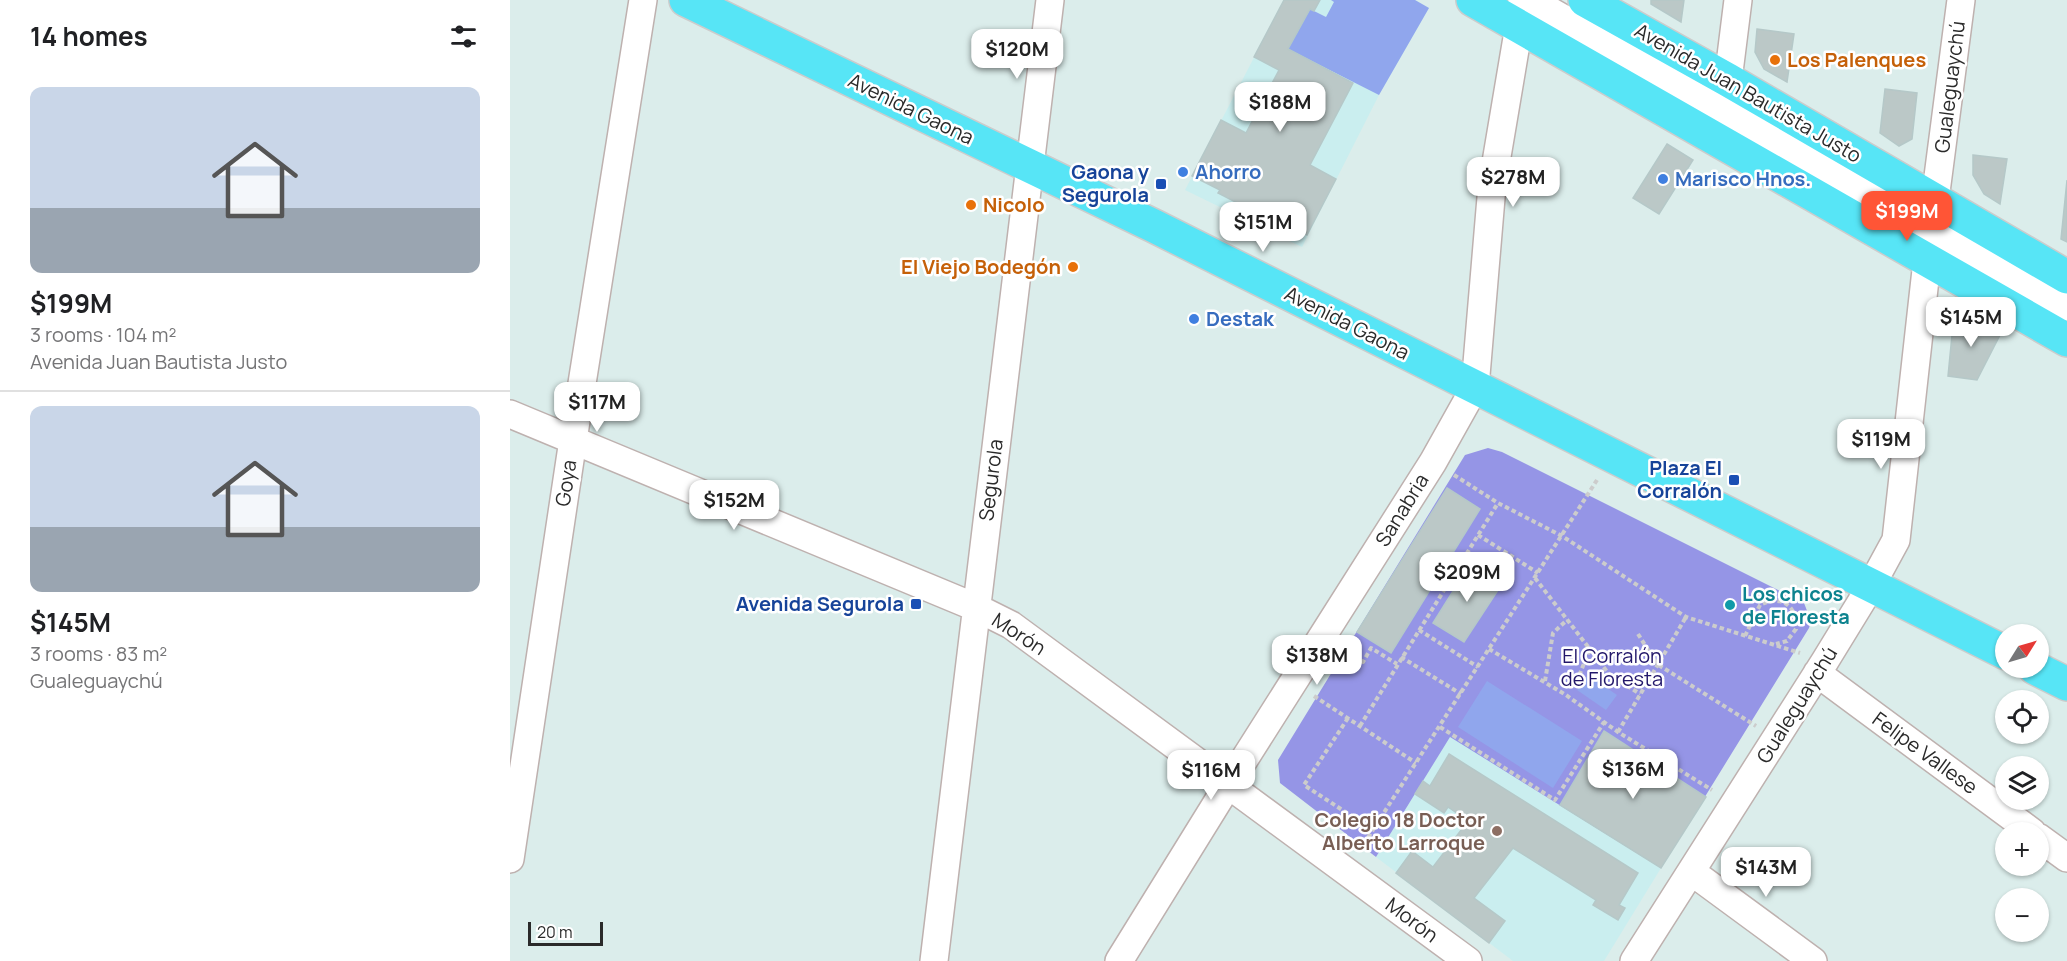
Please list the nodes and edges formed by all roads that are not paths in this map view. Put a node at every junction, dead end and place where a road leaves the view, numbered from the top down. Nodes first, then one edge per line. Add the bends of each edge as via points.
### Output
1 (643, 0) edge
2 (686, 0) edge
3 (1050, 0) edge
4 (1473, 0) edge
5 (1584, 0) edge
6 (1738, 0) edge
7 (1961, 0) edge
8 (1524, 9) edge
9 (1728, 80) junction
10 (1029, 166) junction
11 (1932, 231) junction
12 (2067, 277) edge
13 (2067, 307) edge
14 (2067, 340) edge
15 (1475, 387) junction
16 (510, 414) edge
17 (573, 440) junction
18 (1871, 586) junction
19 (975, 607) junction
20 (1995, 648) edge
21 (1821, 667) junction
22 (2049, 675) edge
23 (2067, 684) edge
24 (1228, 784) junction
25 (2019, 822) edge
26 (2049, 845) edge
27 (2067, 858) edge
28 (510, 859) edge
29 (1692, 872) junction
30 (934, 961) edge
31 (1119, 961) edge
32 (1468, 961) edge
33 (1634, 961) edge
34 (1813, 961) edge

1 - 17 street, Goya
2 - 10 main road, Avenida Gaona
3 - 10 street, Segurola
4 - 8 main road, Avenida Juan Bautista Justo
5 - 9 main road, Avenida Juan Bautista Justo
6 - 9 street
7 - 11 street, Gualeguaychú
8 - 11 main road, Avenida Juan Bautista Justo
8 - 15 street, Sanabria via 1492,186
9 - 11 main road, Avenida Juan Bautista Justo
10 - 15 main road, Avenida Gaona
10 - 19 street, Segurola
11 - 12 main road, Avenida Juan Bautista Justo
11 - 13 street
11 - 14 main road, Avenida Juan Bautista Justo
11 - 18 street, Gualeguaychú via 1896,540
15 - 18 main road, Avenida Gaona
15 - 24 street, Sanabria via 1433,462
16 - 17 street, Morón
17 - 19 street, Morón
17 - 28 street, Goya
18 - 20 main road, Avenida Gaona
18 - 21 street, Gualeguaychú
19 - 24 street, Morón via 1011,625
19 - 30 street, Segurola
21 - 25 street, Felipe Vallese
21 - 29 street, Gualeguaychú
22 - 23 main road
24 - 31 street, Sanabria
24 - 32 street, Morón
26 - 27 street
29 - 33 street, Gualeguaychú
29 - 34 street

